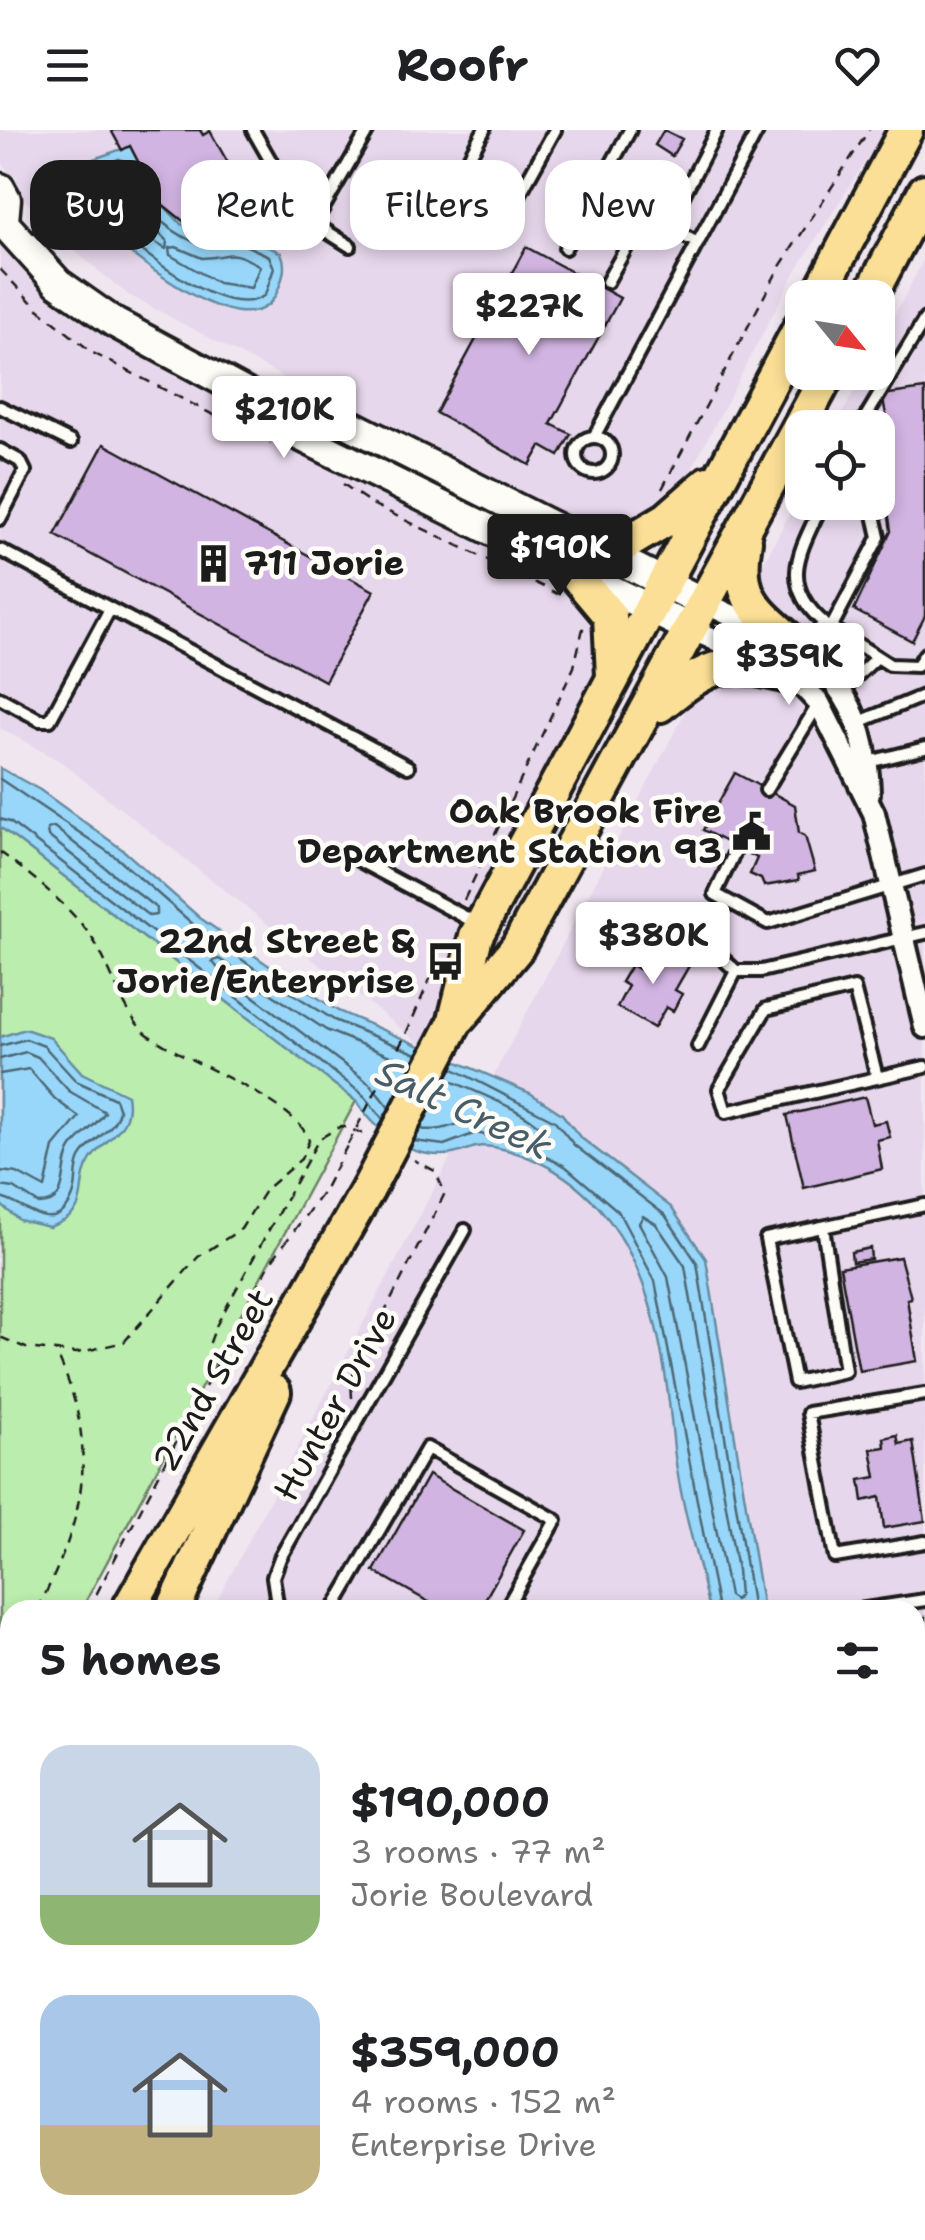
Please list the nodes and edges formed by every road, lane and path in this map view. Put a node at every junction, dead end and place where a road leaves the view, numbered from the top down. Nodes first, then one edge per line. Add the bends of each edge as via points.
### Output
1 (252, 130) edge
2 (368, 130) edge
3 (484, 130) edge
4 (555, 130) edge
5 (630, 130) edge
6 (718, 130) edge
7 (758, 130) edge
8 (869, 130) edge
9 (906, 130) edge
10 (269, 160) edge
11 (614, 160) edge
12 (691, 181) edge
13 (0, 188) edge
14 (925, 191) edge
15 (330, 196) edge
16 (1, 221) edge
17 (330, 234) edge
18 (691, 239) edge
19 (698, 243) junction
20 (350, 246) dead end
21 (625, 250) edge
22 (826, 280) edge
23 (878, 280) edge
24 (607, 282) dead end
25 (925, 319) edge
26 (785, 356) edge
27 (819, 390) edge
28 (262, 402) junction
29 (0, 406) edge
30 (870, 410) edge
31 (594, 437) dead end
32 (71, 442) dead end
33 (0, 450) edge
34 (726, 467) junction
35 (656, 498) dead end
36 (0, 519) edge
37 (815, 520) edge
38 (875, 520) edge
39 (747, 527) junction
40 (587, 542) junction
41 (0, 550) edge
42 (574, 574) junction
43 (657, 594) junction
44 (110, 609) junction
45 (583, 617) dead end
46 (700, 617) junction
47 (828, 626) junction
48 (925, 654) edge
49 (877, 657) junction
50 (796, 664) junction
51 (613, 679) junction
52 (842, 689) junction
53 (925, 695) edge
54 (0, 698) edge
55 (819, 702) junction
56 (645, 717) junction
57 (856, 723) junction
58 (925, 748) edge
59 (868, 762) junction
60 (408, 768) dead end
61 (766, 790) dead end
62 (870, 800) junction
63 (737, 847) dead end
64 (0, 852) edge
65 (358, 860) dead end
66 (925, 875) edge
67 (891, 884) junction
68 (470, 919) junction
69 (664, 924) dead end
70 (925, 933) edge
71 (904, 938) junction
72 (736, 971) junction
73 (454, 1024) junction
74 (925, 1027) edge
75 (698, 1046) dead end
76 (925, 1066) edge
77 (877, 1078) junction
78 (350, 1127) dead end
79 (425, 1166) dead end
80 (368, 1189) junction
81 (925, 1206) edge
82 (823, 1227) junction
83 (465, 1230) dead end
84 (0, 1337) edge
85 (56, 1352) junction
86 (218, 1358) junction
87 (925, 1394) edge
88 (362, 1411) junction
89 (925, 1542) edge
90 (41, 1600) edge
91 (93, 1600) edge
92 (134, 1600) edge
93 (179, 1600) edge
94 (276, 1600) edge
95 (339, 1600) edge
96 (511, 1600) edge

1 - 10 lane
2 - 15 lane
3 - 4 lane via 442,208 496,237
5 - 11 lane
6 - 12 lane
7 - 19 lane
8 - 35 path via 779,268
9 - 22 main road
13 - 16 main road via 6,199
14 - 23 main road
16 - 28 main road via 58,283 85,302
17 - 20 lane
18 - 19 lane
19 - 31 lane
21 - 24 lane
25 - 30 lane
26 - 34 main road, 22nd Street
27 - 39 main road, 22nd Street
28 - 40 main road via 307,403
28 - 42 main road via 292,432
29 - 32 lane
33 - 36 lane via 25,472
34 - 40 main road via 667,519 620,547
34 - 43 main road, 22nd Street
37 - 47 lane via 798,555 796,585 804,606
38 - 47 lane via 879,537
39 - 46 main road, 22nd Street
39 - 50 main road via 738,577
40 - 43 main road
41 - 44 lane
42 - 43 main road
42 - 51 main road via 610,616
43 - 46 main road
43 - 51 main road, 22nd Street
44 - 54 lane via 50,720
44 - 60 lane
45 - 68 path via 581,649
46 - 50 street
46 - 56 main road, 22nd Street
47 - 49 lane
47 - 50 lane
48 - 49 lane via 917,666
49 - 52 lane
50 - 52 street
50 - 55 street
50 - 56 main road via 702,670
51 - 68 main road, 22nd Street
52 - 57 street
53 - 57 lane
55 - 61 lane
55 - 62 street
56 - 73 main road, 22nd Street via 517,948
57 - 59 street
58 - 59 lane
59 - 62 street
62 - 67 street
63 - 67 lane via 714,894 768,922
64 - 85 path via 90,935 141,1030 266,1098 309,1141 241,1228 198,1257 124,1342 91,1352
65 - 68 lane
66 - 67 lane
67 - 71 street
68 - 73 main road, 22nd Street
68 - 86 path, bridge via 322,1192 270,1263
69 - 72 lane via 717,952
70 - 71 lane
71 - 72 lane
71 - 74 street
72 - 75 lane
73 - 80 main road, 22nd Street, bridge
76 - 77 lane
77 - 77 lane via 726,1112 719,1089 766,1009 854,988
78 - 86 path via 328,1130 319,1139 216,1326 209,1345
79 - 88 path via 445,1192 351,1379 353,1402
80 - 92 main road, 22nd Street
80 - 93 main road, 22nd Street
81 - 82 lane
82 - 82 lane via 766,1239 795,1382 845,1371
83 - 88 lane, Hunter Drive
84 - 85 path
85 - 90 path via 81,1415 83,1485 71,1537
86 - 91 path
87 - 89 lane via 808,1413 835,1557
88 - 94 lane, Hunter Drive via 280,1558 273,1577
95 - 96 lane via 427,1448 556,1520

